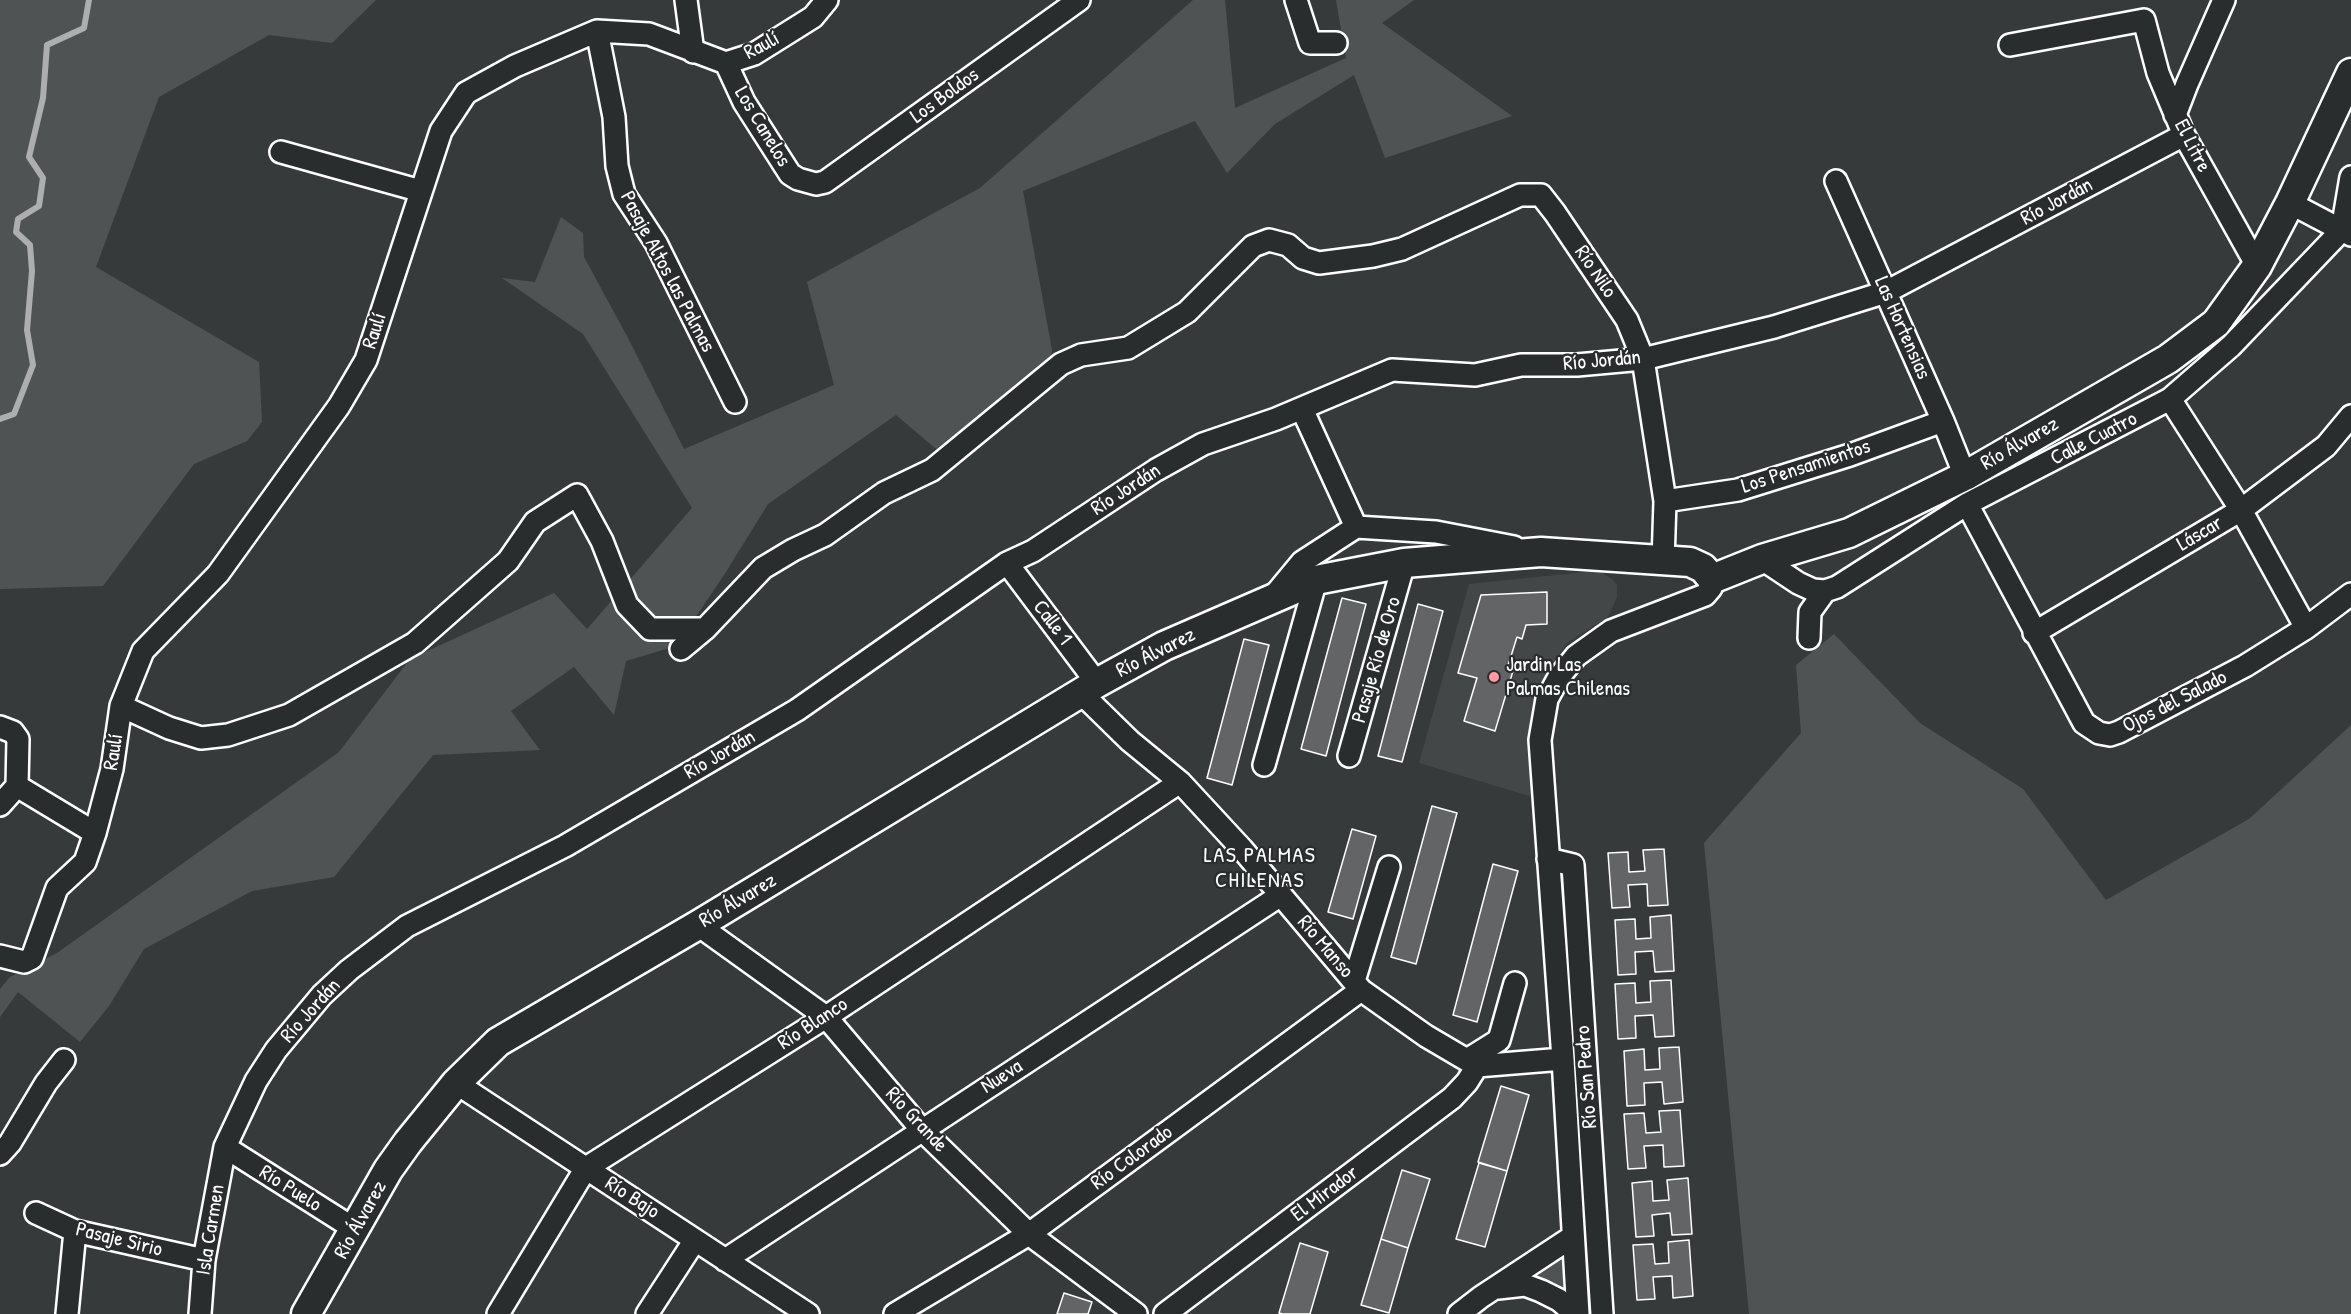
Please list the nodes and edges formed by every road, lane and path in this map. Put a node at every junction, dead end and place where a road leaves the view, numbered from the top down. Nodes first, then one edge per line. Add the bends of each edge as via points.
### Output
1 (686, 0) edge
2 (827, 0) edge
3 (1078, 0) edge
4 (1296, 0) edge
5 (2224, 0) edge
6 (597, 31) junction
7 (1336, 43) dead end
8 (2010, 45) dead end
9 (693, 52) junction
10 (726, 63) junction
11 (2351, 73) edge
12 (2175, 115) junction
13 (2184, 135) junction
14 (281, 152) dead end
15 (2351, 177) edge
16 (1836, 181) dead end
17 (807, 183) joint
18 (421, 191) junction
19 (2290, 203) junction
20 (2346, 232) edge
21 (2257, 266) junction
22 (1886, 292) junction
23 (1643, 359) junction
24 (2170, 399) junction
25 (735, 402) dead end
26 (1302, 409) junction
27 (2351, 416) edge
28 (1943, 421) junction
29 (1965, 476) junction
30 (1665, 501) junction
31 (1967, 504) junction
32 (2241, 510) junction
33 (1356, 527) junction
34 (1541, 552) junction
35 (1762, 559) junction
36 (1663, 562) junction
37 (1007, 563) junction
38 (1404, 563) junction
39 (1712, 579) junction
40 (1316, 580) junction
41 (1825, 591) junction
42 (2351, 594) edge
43 (1271, 600) junction
44 (2306, 628) junction
45 (705, 629) junction
46 (2034, 633) junction
47 (1809, 638) dead end
48 (681, 649) dead end
49 (1089, 688) junction
50 (121, 706) junction
51 (0, 727) edge
52 (1349, 756) dead end
53 (1264, 765) dead end
54 (1180, 782) junction
55 (17, 786) junction
56 (0, 805) edge
57 (95, 833) junction
58 (1548, 859) junction
59 (1389, 867) dead end
60 (1281, 895) junction
61 (699, 925) junction
62 (0, 956) edge
63 (1515, 983) dead end
64 (1358, 985) junction
65 (826, 1017) junction
66 (1563, 1059) junction
67 (64, 1060) dead end
68 (1472, 1063) junction
69 (456, 1083) junction
70 (922, 1130) junction
71 (225, 1147) junction
72 (0, 1154) edge
73 (586, 1168) junction
74 (36, 1213) dead end
75 (356, 1230) junction
76 (75, 1231) junction
77 (1029, 1234) junction
78 (1572, 1237) junction
79 (695, 1240) junction
80 (204, 1260) junction
81 (725, 1260) junction
82 (1494, 1289) junction
83 (67, 1314) edge
84 (200, 1314) edge
85 (306, 1314) edge
86 (498, 1314) edge
87 (647, 1314) edge
88 (807, 1314) edge
89 (895, 1314) edge
90 (1136, 1314) edge
91 (1165, 1314) edge
92 (1459, 1314) edge
93 (1576, 1314) edge
94 (1602, 1314) edge

1 - 9 street
2 - 10 street, Raulí via 813,17 754,54
3 - 17 street, Los Boldos via 825,182
4 - 7 street via 1310,43
5 - 12 street
6 - 9 street, Raulí via 650,34
6 - 18 street, Raulí via 515,66 466,93 441,131
6 - 25 street, Pasaje Altos las Palmas via 615,117 616,166 624,194 656,243
8 - 12 street, El Litre via 2144,20 2157,73
9 - 10 street, Raulí
10 - 17 street, Los Canelos via 744,102 790,174
11 - 19 street, Río Álvarez
12 - 13 street, El Litre
13 - 21 street, El Litre
13 - 22 street, Río Jordán
14 - 18 street
15 - 20 street
16 - 22 street, Las Hortensias
18 - 50 street, Raulí via 366,360 339,406 218,574 143,651
19 - 20 street
19 - 21 street, Río Álvarez
20 - 24 street, Calle Cuatro via 2231,346
21 - 29 street, Río Álvarez via 2216,323 2168,358
22 - 23 street, Río Jordán via 1774,327
22 - 28 street, Las Hortensias
23 - 26 street, Río Jordán via 1521,365 1474,375 1392,370
23 - 30 street, Río Nilo
23 - 45 street, Río Nilo via 1627,320 1541,195 1520,195 1402,249 1343,261 1319,263 1303,258 1288,244 1269,240 1253,246 1187,312 1128,348 1081,355 1061,364 932,470 884,493 825,535 763,568
24 - 31 street, Calle Cuatro
24 - 32 street
26 - 33 street
26 - 37 street, Río Jordán via 1203,444 1156,470 1033,551
27 - 32 street, Láscar via 2326,446
28 - 29 street, Las Hortensias
28 - 30 street, Los Pensamientos via 1738,490
29 - 35 street, Río Álvarez via 1849,533
30 - 36 street, Río Nilo
31 - 41 street, Calle Cuatro
31 - 46 street, Ojos del Salado
32 - 44 street
32 - 46 street, Láscar
33 - 34 street, Río Álvarez via 1436,532
33 - 43 street, Río Álvarez via 1302,562
34 - 36 street, Río Álvarez
34 - 38 street, Río Álvarez
35 - 39 street, Río Álvarez
35 - 41 street via 1798,583
36 - 39 street, Río Álvarez via 1690,562
37 - 49 street, Calle 1
37 - 71 street, Río Jordán via 797,710 565,846 407,926 377,946 322,994 282,1043 256,1081
38 - 40 street, Río Álvarez
38 - 52 street, Pasaje Río de Oro
39 - 58 street, Río San Pedro via 1705,595 1611,631 1576,656 1559,677 1547,699 1540,740
40 - 43 street, Río Álvarez
40 - 53 street
41 - 47 street via 1810,612
42 - 44 street, Ojos del Salado
43 - 49 street, Río Álvarez via 1164,646
44 - 46 street, Ojos del Salado via 2245,666 2109,735 2099,734 2084,723
45 - 48 street
45 - 50 street via 650,629 627,605 602,541 577,495 535,522 508,561 415,643 289,715 228,735 201,738
49 - 54 street, Río Manso via 1130,741
49 - 61 street, Río Álvarez
50 - 57 street, Raulí via 112,769
51 - 55 street via 13,732 18,739
54 - 60 street, Río Manso
54 - 65 street, Río Blanco
55 - 56 street
55 - 57 street
57 - 62 street, Raulí via 85,862 57,888 32,958 24,962
58 - 66 street, Río San Pedro
58 - 94 street, Río San Pedro via 1574,865
59 - 64 street
60 - 64 street, Río Manso
60 - 70 street, Nueva
61 - 65 street, Río Grande
61 - 69 street, Río Álvarez via 498,1042
63 - 68 street via 1499,1040
64 - 68 street, Río Manso via 1426,1036
64 - 77 street, Río Colorado
65 - 70 street, Río Grande
65 - 73 street, Río Blanco
66 - 68 street
66 - 78 street, Río San Pedro
67 - 72 street
68 - 91 street, El Mirador via 1467,1082 1452,1098
69 - 73 street, Río Bajo
69 - 75 street, Río Álvarez via 401,1151
70 - 77 street, Río Grande
70 - 81 street, Nueva
71 - 75 street, Río Puelo
71 - 80 street, Isla Carmen
73 - 79 street, Río Bajo
73 - 86 street, Río Blanco
74 - 76 street, Pasaje Sirio
75 - 85 street, Río Álvarez
76 - 80 street, Pasaje Sirio
76 - 83 street
77 - 89 street, Río Colorado
77 - 90 street, Río Grande
78 - 82 street
78 - 93 street, Río San Pedro
79 - 81 street, Río Bajo
79 - 87 street
80 - 84 street, Isla Carmen
81 - 88 street, Río Bajo
82 - 92 street
82 - 93 street via 1525,1285 1559,1300

